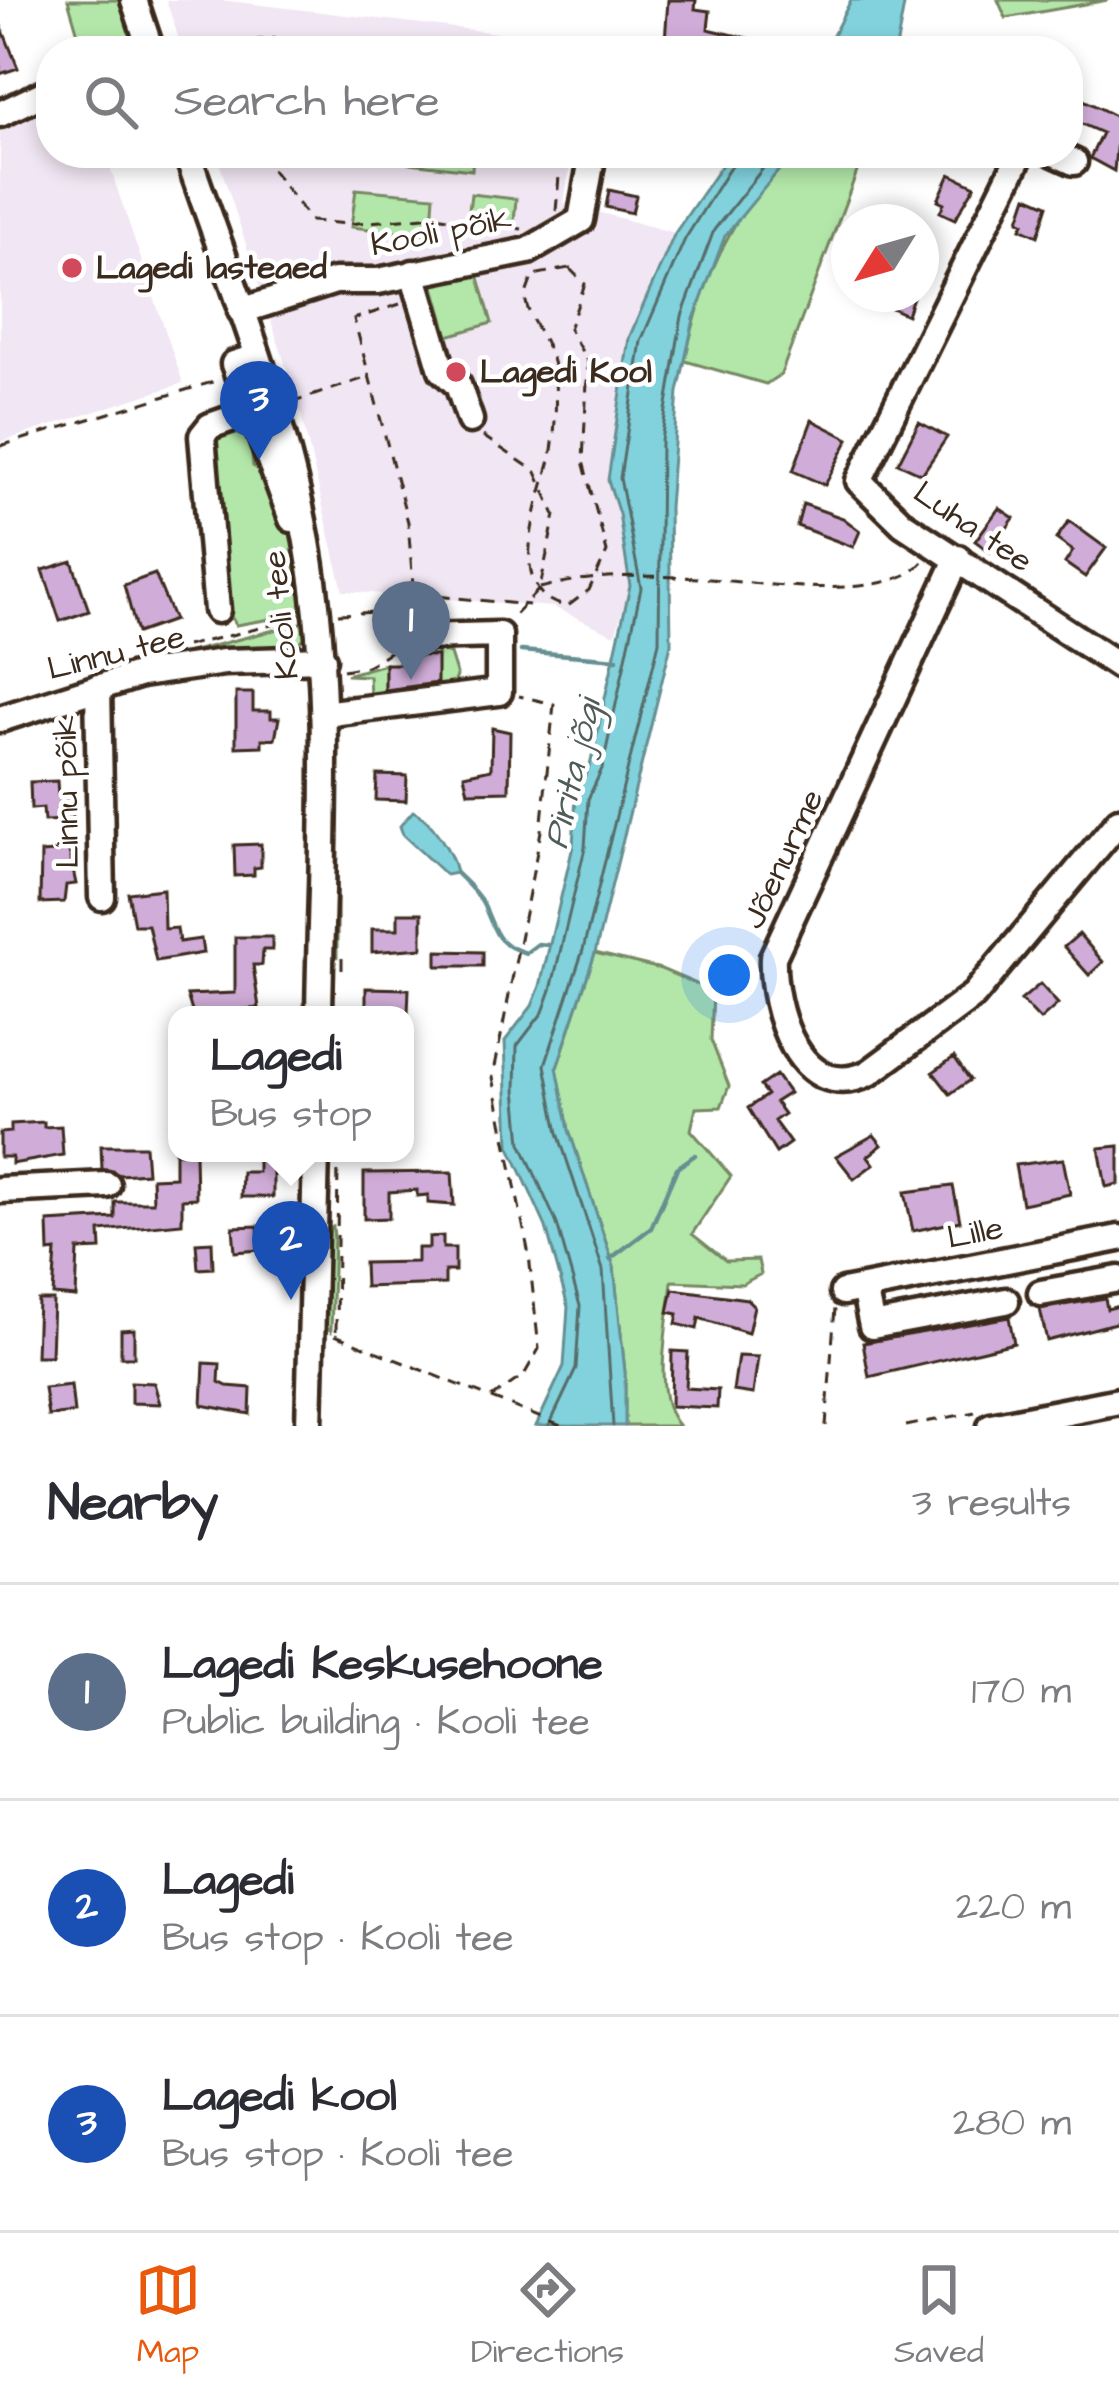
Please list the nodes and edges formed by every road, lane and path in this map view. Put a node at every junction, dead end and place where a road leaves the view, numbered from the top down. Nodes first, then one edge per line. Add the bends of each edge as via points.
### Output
1 (142, 3) edge
2 (146, 36) edge
3 (36, 97) edge
4 (0, 114) edge
5 (192, 168) edge
6 (270, 168) edge
7 (560, 168) edge
8 (590, 168) edge
9 (1014, 168) edge
10 (556, 214) dead end
11 (540, 223) dead end
12 (417, 285) junction
13 (241, 311) junction
14 (247, 365) junction
15 (369, 377) junction
16 (287, 404) dead end
17 (250, 412) junction
18 (470, 420) joint
19 (0, 446) edge
20 (544, 482) junction
21 (935, 544) junction
22 (309, 553) junction
23 (958, 558) junction
24 (595, 578) junction
25 (540, 588) junction
26 (414, 595) junction
27 (529, 604) junction
28 (217, 610) dead end
29 (333, 613) dead end
30 (419, 631) joint
31 (499, 634) junction
32 (385, 653) dead end
33 (332, 665) junction
34 (1119, 666) edge
35 (98, 686) junction
36 (499, 692) junction
37 (323, 714) junction
38 (0, 719) edge
39 (1119, 821) edge
40 (102, 897) dead end
41 (319, 1006) edge
42 (322, 1162) edge
43 (323, 1162) edge
44 (107, 1185) dead end
45 (0, 1190) edge
46 (1119, 1238) edge
47 (1119, 1279) edge
48 (854, 1290) junction
49 (1041, 1293) dead end
50 (1006, 1301) dead end
51 (319, 1337) junction
52 (491, 1398) junction
53 (1119, 1401) edge
54 (1082, 1418) edge
55 (309, 1426) edge
56 (561, 1426) edge
57 (826, 1426) edge
58 (991, 1426) edge

1 - 2 street
3 - 4 street
5 - 13 street, Kooli tee
6 - 11 path via 311,221 435,216 519,230
7 - 10 path
8 - 12 street, Kooli põik via 581,220 569,229 528,251
9 - 21 street, Luha tee via 859,481
12 - 13 street, Kooli põik via 335,281
12 - 15 path via 354,319
12 - 18 street via 442,370 458,386
13 - 14 street, Kooli tee
14 - 17 street
14 - 19 path
14 - 22 street, Kooli tee
15 - 16 path
15 - 26 path via 408,521
17 - 22 street
17 - 28 street via 210,425 202,436
18 - 20 path
20 - 24 path via 555,370 525,297 533,275 569,268 585,284 568,329 588,362 583,461 607,552
20 - 25 path via 556,528
20 - 25 path via 528,552
21 - 23 street, Luha tee
21 - 24 path via 919,567 886,580 784,589 701,578
22 - 33 street, Kooli tee
23 - 34 street, Luha tee
23 - 39 street, Jõenurme via 773,957 772,994 792,1042 830,1079 869,1073 974,995
24 - 25 path
24 - 25 path via 568,606
25 - 27 path
26 - 27 path
26 - 29 path via 377,612
26 - 30 path via 425,621
27 - 31 path
30 - 31 street
31 - 36 street
32 - 33 path via 367,666
33 - 35 street, Linnu tee via 202,665
33 - 37 street, Kooli tee
35 - 38 street, Linnu tee
35 - 40 street, Linnu põik
36 - 37 street
36 - 52 path via 554,704 541,831 493,1076 539,1349 524,1375
37 - 41 street, Kooli tee
42 - 51 street via 300,1302 300,1330
43 - 51 path
44 - 45 street
46 - 48 street, Lille
47 - 49 street
48 - 50 street via 872,1326
48 - 57 path via 836,1301
51 - 52 path
51 - 55 street
52 - 56 path
53 - 54 street
54 - 58 street

